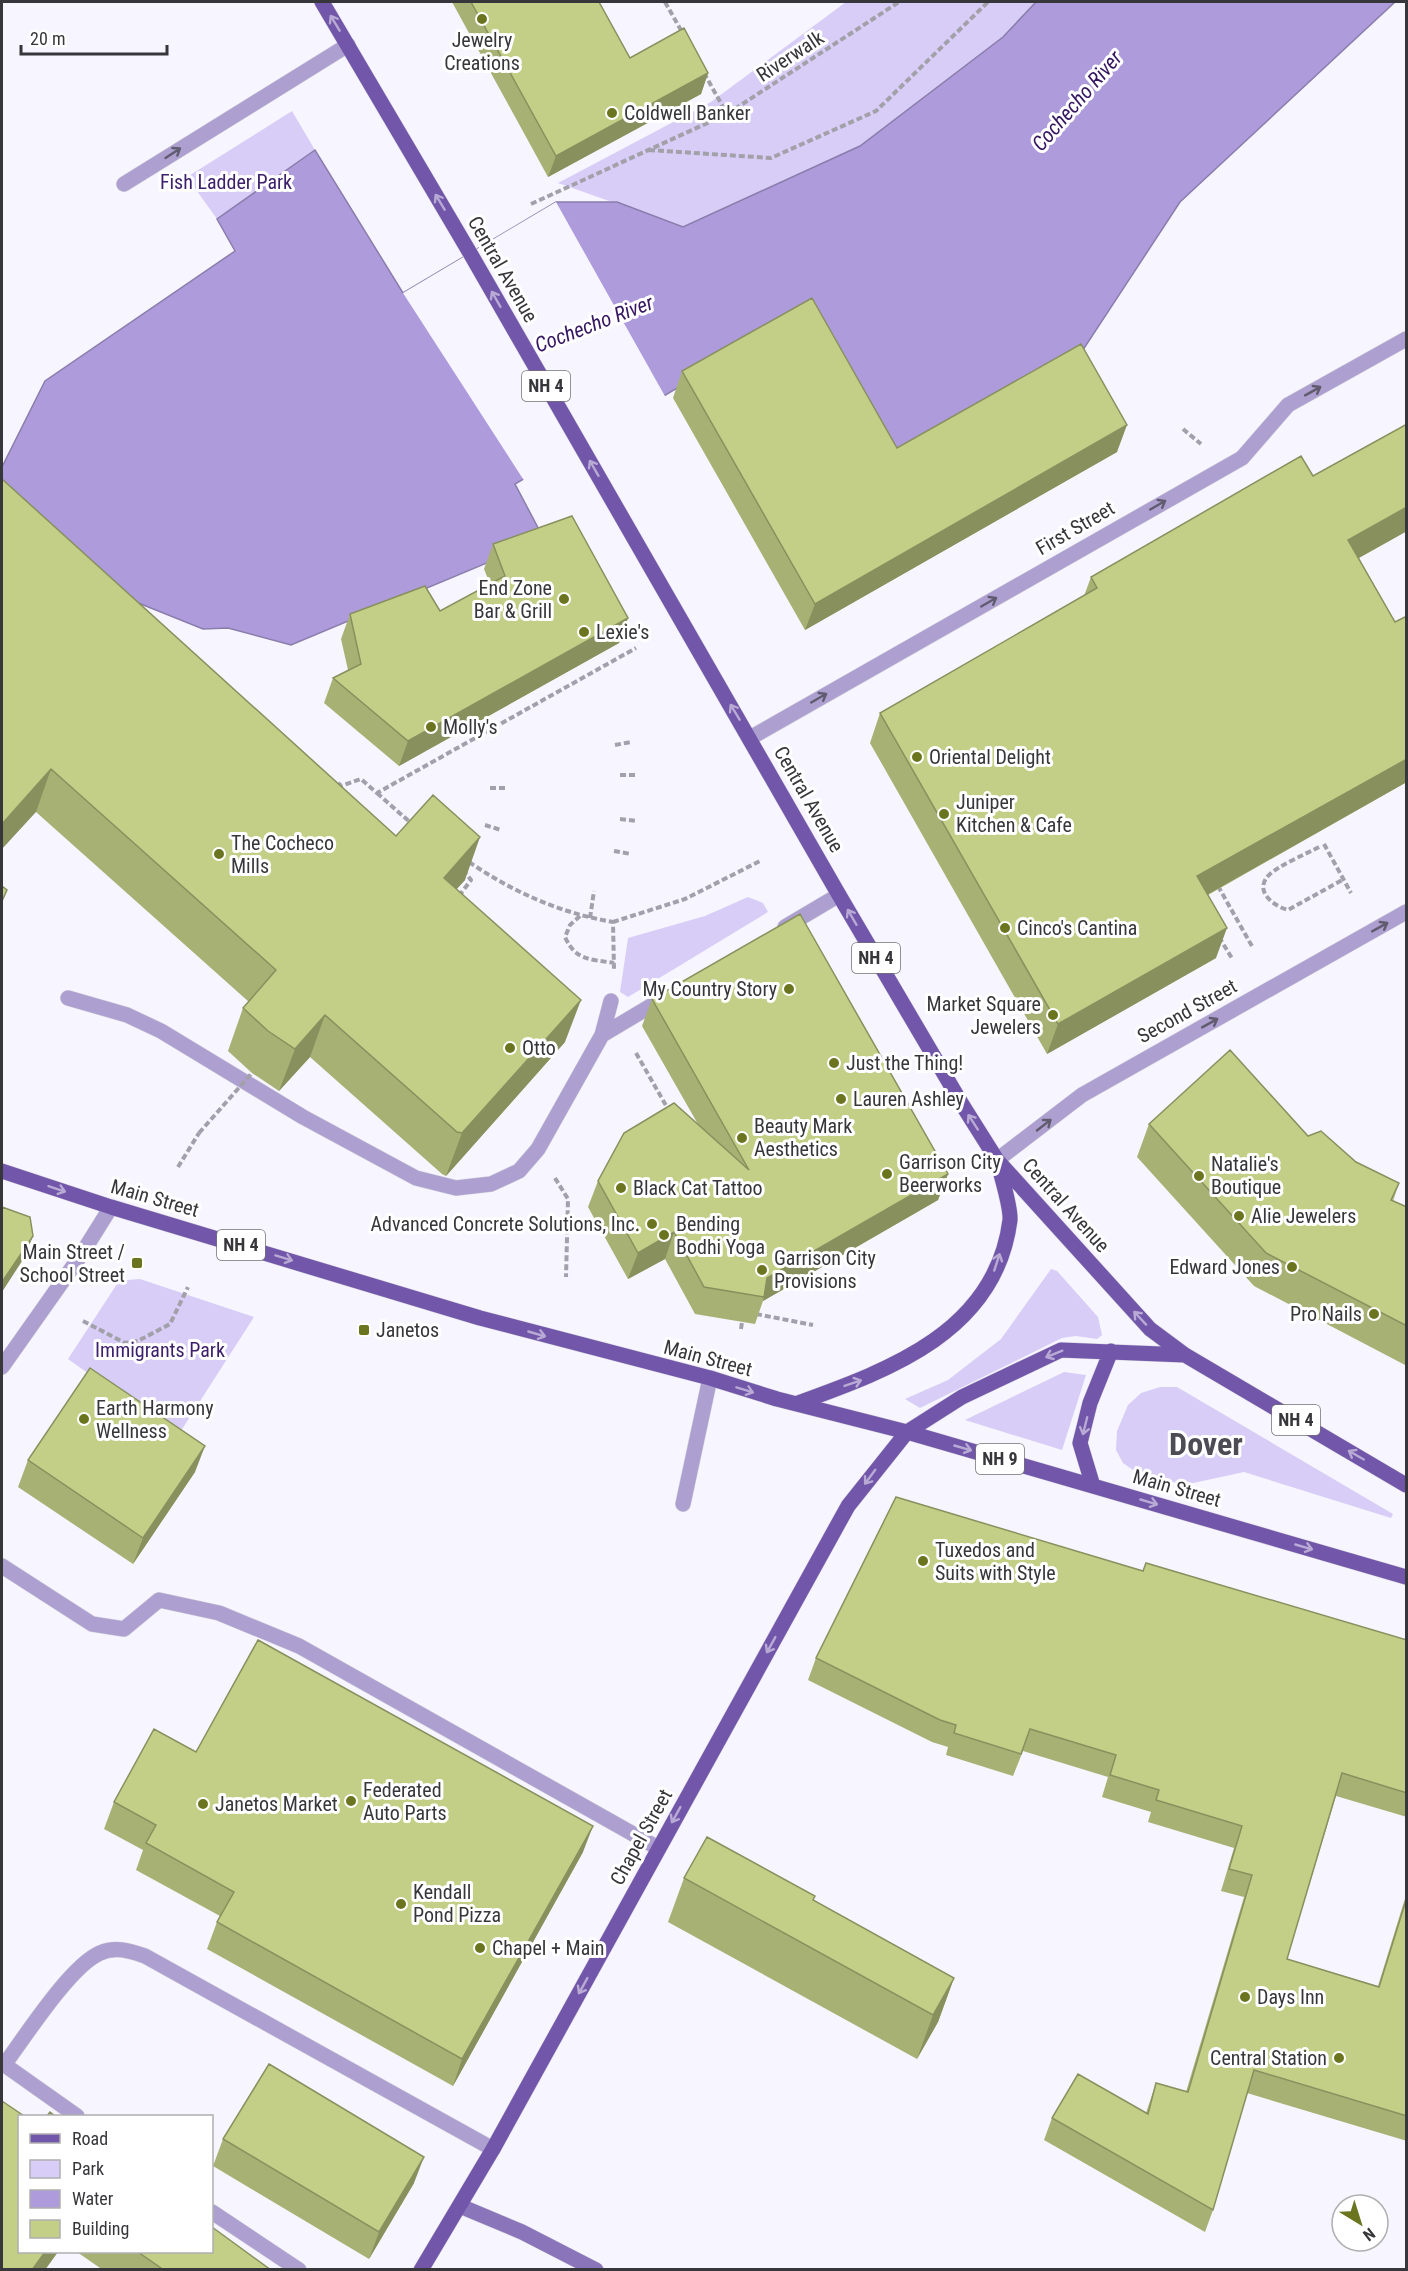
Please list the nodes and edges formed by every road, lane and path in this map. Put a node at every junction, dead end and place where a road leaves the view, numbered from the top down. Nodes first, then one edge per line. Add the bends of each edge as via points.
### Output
1 (322, 2) edge
2 (665, 2) edge
3 (899, 2) edge
4 (988, 2) edge
5 (687, 42) edge
6 (348, 45) junction
7 (699, 63) edge
8 (727, 114) junction
9 (648, 150) junction
10 (124, 184) dead end
11 (531, 204) dead end
12 (1407, 339) edge
13 (1183, 429) dead end
14 (1209, 451) dead end
15 (636, 648) dead end
16 (750, 738) junction
17 (631, 742) dead end
18 (615, 745) dead end
19 (620, 775) dead end
20 (637, 775) dead end
21 (333, 779) edge
22 (490, 788) dead end
23 (506, 788) dead end
24 (377, 793) junction
25 (620, 819) dead end
26 (637, 821) dead end
27 (485, 825) dead end
28 (501, 830) dead end
29 (420, 832) edge
30 (1324, 844) edge
31 (1319, 847) edge
32 (614, 851) dead end
33 (631, 854) dead end
34 (460, 856) edge
35 (762, 860) dead end
36 (462, 869) edge
37 (1212, 875) edge
38 (1344, 879) junction
39 (594, 891) dead end
40 (1352, 892) dead end
41 (839, 895) junction
42 (455, 901) edge
43 (1407, 912) edge
44 (580, 916) junction
45 (590, 918) junction
46 (613, 922) junction
47 (1217, 933) edge
48 (767, 937) edge
49 (1253, 948) dead end
50 (1233, 960) dead end
51 (615, 963) junction
52 (679, 989) edge
53 (68, 998) dead end
54 (610, 1001) joint
55 (602, 1035) junction
56 (635, 1051) dead end
57 (252, 1073) dead end
58 (670, 1113) edge
59 (538, 1149) junction
60 (997, 1160) junction
61 (178, 1167) dead end
62 (2, 1171) edge
63 (111, 1207) junction
64 (567, 1277) dead end
65 (188, 1287) dead end
66 (756, 1314) edge
67 (84, 1321) dead end
68 (742, 1322) edge
69 (813, 1325) dead end
70 (741, 1329) dead end
71 (1111, 1351) junction
72 (1185, 1355) junction
73 (2, 1367) edge
74 (710, 1378) junction
75 (798, 1403) junction
76 (907, 1432) junction
77 (1407, 1485) edge
78 (1093, 1486) junction
79 (683, 1504) dead end
80 (2, 1566) edge
81 (1407, 1577) edge
82 (658, 1848) junction
83 (3, 2064) edge
84 (76, 2115) edge
85 (493, 2149) junction
86 (460, 2206) junction
87 (213, 2213) edge
88 (299, 2270) edge
89 (421, 2270) edge
90 (596, 2270) edge

6 -> 1 main road, Central Avenue / NH 4
2 - 5 path
3 - 8 path, Riverwalk
4 - 9 path via 876,111 771,158
10 -> 6 street
16 -> 6 main road, Central Avenue / NH 4
7 - 8 path
8 - 9 path, Riverwalk
9 - 11 path, Riverwalk
16 -> 12 street, First Street via 1242,458 1288,405
13 - 14 path
15 - 24 path
16 - 41 main road, Central Avenue / NH 4
17 - 18 path
19 - 20 path
21 - 24 path via 341,786 361,779
22 - 23 path
24 - 29 path
25 - 26 path
27 - 28 path
30 - 38 path
31 - 38 path via 1268,876 1263,887 1266,898 1276,907 1288,910
32 - 33 path
34 - 44 path via 500,884
35 - 46 path via 685,899
36 - 42 path via 471,880
37 - 49 path
38 - 40 path
39 - 45 path
41 - 48 street
60 -> 41 main road, Central Avenue / NH 4
60 -> 43 street, Second Street via 1082,1095
44 - 45 path
44 - 51 path via 565,937 572,951 587,959
45 - 46 path
46 - 51 path
47 - 50 path
51 - 54 path
52 - 55 street
53 - 59 street via 127,1015 161,1031 303,1117 416,1178 456,1188 491,1184 519,1171
54 - 55 street
55 - 59 street
56 - 58 path
57 - 61 path, bridge via 199,1133
59 - 64 path via 568,1199
72 -> 60 main road, Central Avenue / NH 4 via 1150,1329
75 -> 60 main road via 898,1362 935,1341 968,1314 996,1269 1010,1219
62 -> 63 main road, Main Street / NH 4
63 - 73 street
63 -> 74 main road, Main Street / NH 4 via 480,1318
65 - 67 path via 170,1324 138,1341 125,1343
66 - 69 path
68 - 70 path
71 - 72 main road, Chapel Street
71 -> 76 main road, Chapel Street via 1061,1350 962,1397
71 -> 78 main road via 1090,1403 1080,1443
77 -> 72 main road, Central Avenue / NH 4
74 -> 75 main road, Main Street / NH 4
74 - 79 street
75 - 76 main road, Main Street / NH 4
76 -> 78 main road, Main Street / NH 9
76 -> 82 main road, Chapel Street via 848,1506
78 -> 81 main road, Main Street / NH 9
80 - 82 street via 92,1624 124,1629 159,1600 219,1613 299,1646
82 -> 85 main road, Chapel Street
83 - 84 street
83 - 85 street via 77,1970 100,1953 123,1949 145,1956
85 - 86 main road, Chapel Street
86 - 89 main road, Chapel Street
86 - 90 street
87 - 88 street

